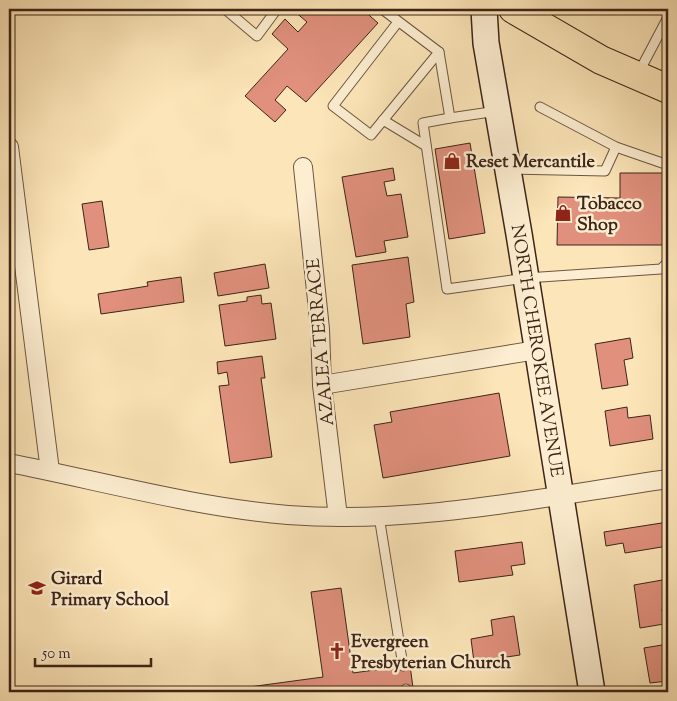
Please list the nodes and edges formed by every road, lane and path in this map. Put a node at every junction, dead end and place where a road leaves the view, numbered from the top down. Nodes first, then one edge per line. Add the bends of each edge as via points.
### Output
1 (225, 9) edge
2 (277, 9) edge
3 (382, 9) edge
4 (484, 9) edge
5 (513, 9) edge
6 (668, 17) edge
7 (398, 22) junction
8 (440, 52) junction
9 (637, 76) junction
10 (668, 89) edge
11 (540, 108) dead end
12 (497, 111) junction
13 (450, 118) junction
14 (383, 120) junction
15 (426, 146) junction
16 (9, 147) edge
17 (616, 147) junction
18 (668, 165) edge
19 (303, 167) dead end
20 (507, 169) junction
21 (668, 262) edge
22 (526, 278) junction
23 (537, 350) junction
24 (322, 385) junction
25 (9, 463) edge
26 (50, 471) junction
27 (668, 479) edge
28 (561, 494) junction
29 (379, 516) junction
30 (338, 517) junction
31 (403, 666) dead end
32 (592, 692) edge

1 - 2 lane via 257,36
3 - 7 lane
4 - 12 street, NORTH CHEROKEE AVENUE
5 - 9 main road via 569,43
6 - 9 lane
7 - 8 lane
7 - 14 lane via 333,106 371,135
8 - 13 lane
8 - 14 lane
9 - 10 main road
11 - 17 lane
12 - 13 lane
12 - 20 street, NORTH CHEROKEE AVENUE
13 - 15 lane via 423,123
14 - 15 lane
15 - 22 lane via 446,289
16 - 26 street
17 - 18 lane
17 - 20 lane via 605,171
19 - 24 street, AZALEA TERRACE via 320,329
20 - 22 street, NORTH CHEROKEE AVENUE
21 - 22 lane via 661,269
22 - 23 street, NORTH CHEROKEE AVENUE
23 - 24 street
23 - 28 street, NORTH CHEROKEE AVENUE
24 - 30 street, AZALEA TERRACE
25 - 26 street
26 - 30 street via 205,504 289,515
27 - 28 street
28 - 29 street via 443,511
28 - 32 street, NORTH CHEROKEE AVENUE
29 - 30 street
29 - 31 lane

